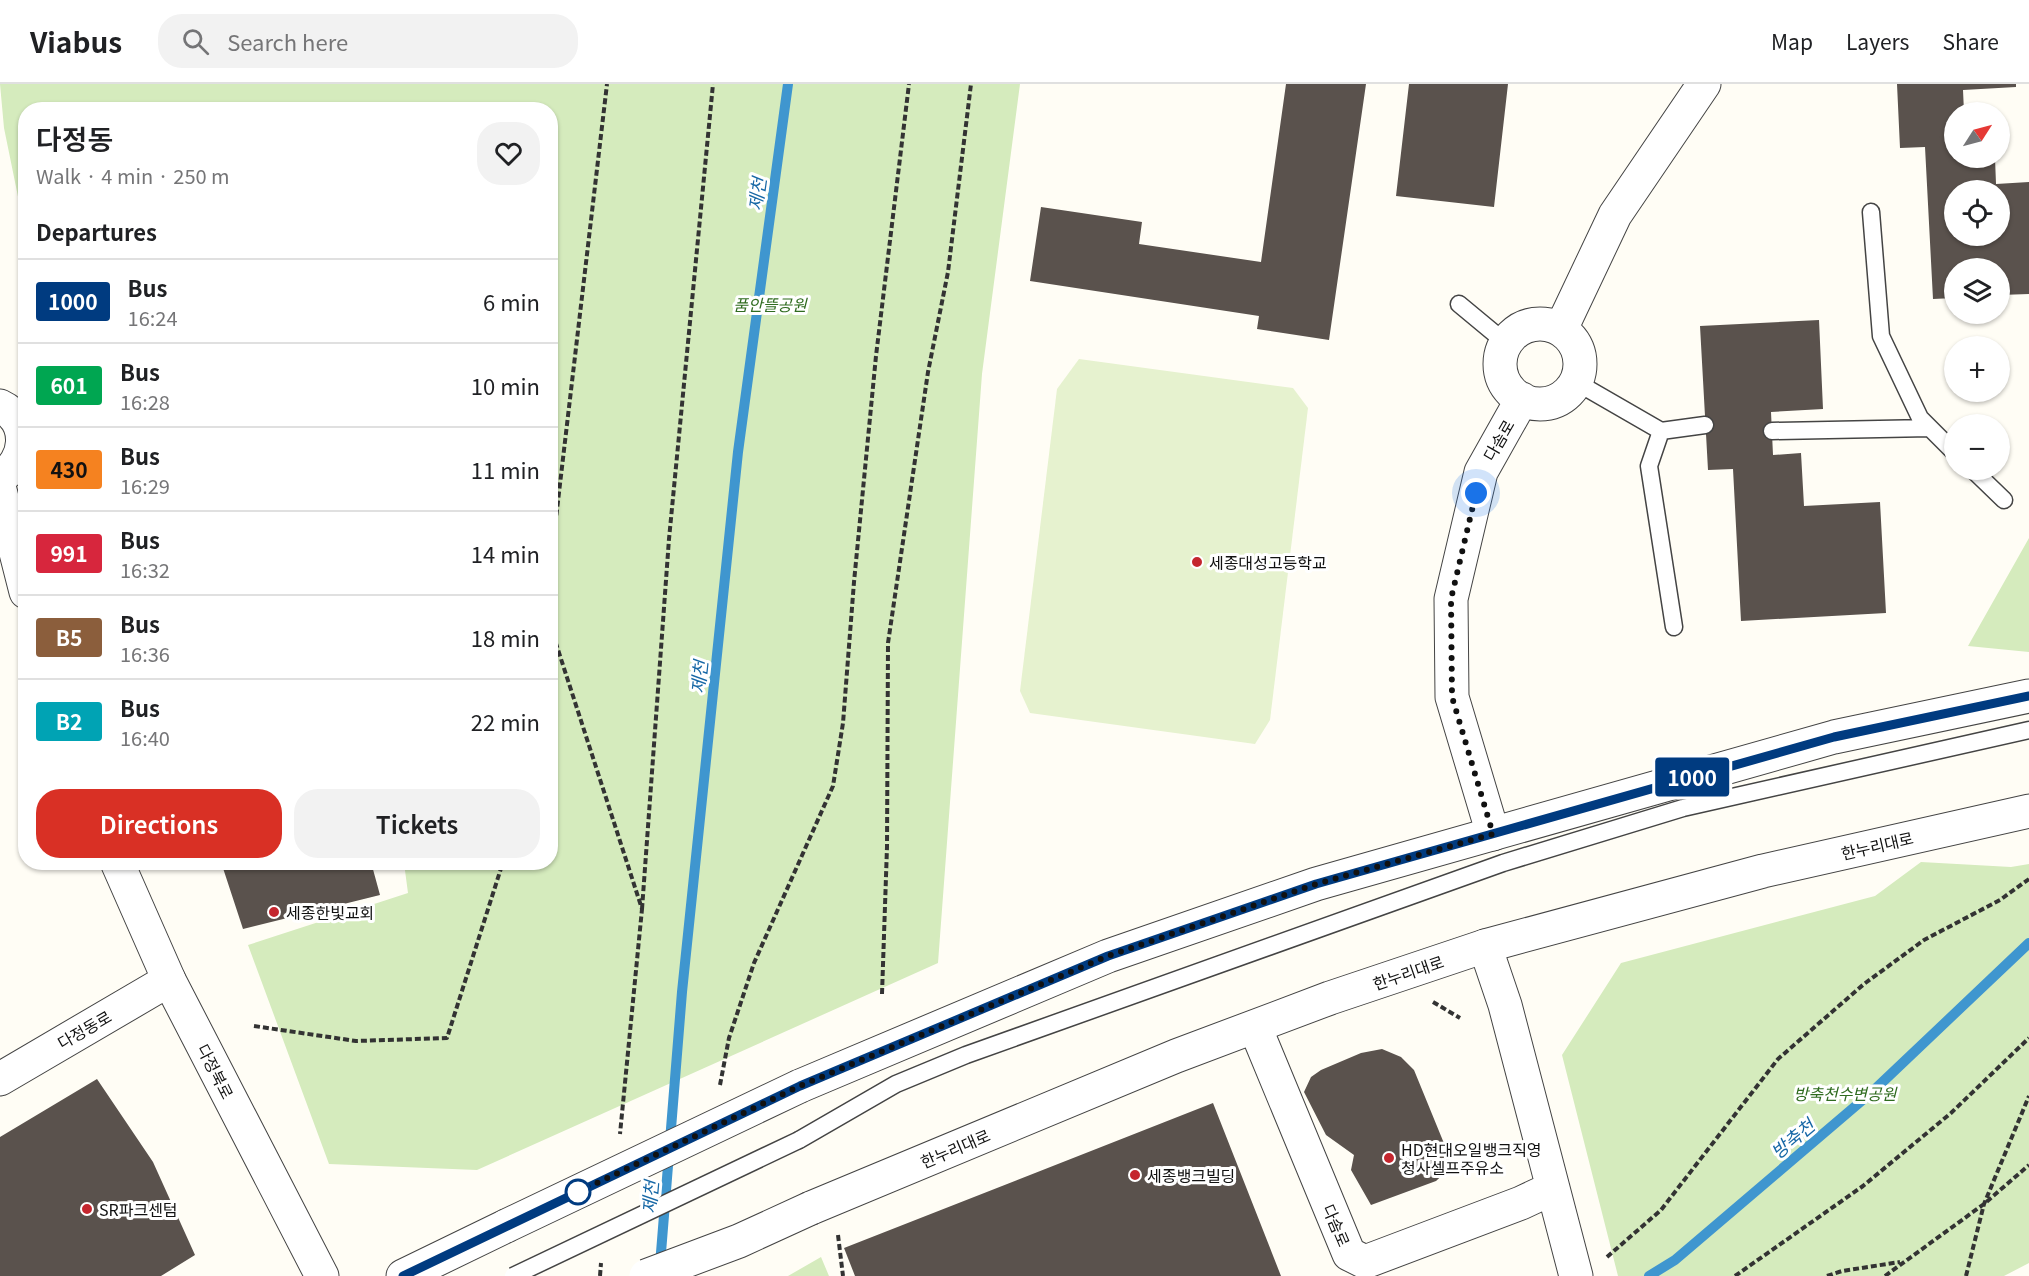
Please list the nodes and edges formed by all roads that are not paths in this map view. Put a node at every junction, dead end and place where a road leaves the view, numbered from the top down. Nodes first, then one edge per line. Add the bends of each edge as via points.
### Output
1 (1704, 84) edge
2 (1871, 212) dead end
3 (1459, 304) dead end
4 (1561, 329) junction
5 (1506, 343) junction
6 (1576, 382) junction
7 (1522, 399) junction
8 (0, 406) edge
9 (18, 423) edge
10 (1705, 425) dead end
11 (1930, 428) junction
12 (1661, 431) junction
13 (1772, 431) dead end
14 (1944, 442) edge
15 (18, 460) edge
16 (0, 477) edge
17 (1983, 480) edge
18 (0, 490) edge
19 (2004, 500) dead end
20 (18, 561) edge
21 (1674, 627) dead end
22 (2029, 696) edge
23 (2029, 730) edge
24 (2029, 811) edge
25 (1493, 834) junction
26 (121, 870) edge
27 (1485, 946) junction
28 (169, 980) junction
29 (1255, 1027) junction
30 (0, 1079) edge
31 (1556, 1199) junction
32 (322, 1276) edge
33 (403, 1276) edge
34 (513, 1276) edge
35 (646, 1276) edge
36 (1576, 1276) edge

1 - 4 street via 1615,215
2 - 11 lane via 1881,336 1920,418
3 - 5 lane
4 - 5 street via 1536,324 1514,334
4 - 6 street via 1578,349
5 - 7 street via 1500,368 1511,391
6 - 7 street via 1562,398 1549,403
6 - 12 lane
7 - 25 street, 다솜로 via 1480,471 1451,599 1452,697
8 - 9 street
10 - 12 lane
11 - 13 lane
11 - 14 lane
12 - 21 lane via 1649,466
15 - 16 street
17 - 19 lane
18 - 20 street
22 - 25 street via 1834,737
23 - 34 lane, bridge via 1683,808 1503,863 966,1054 896,1084 799,1140
24 - 27 street, 한누리대로 via 1763,871
25 - 33 street, bridge via 1316,884 1108,956 800,1086
26 - 28 street, 다정북로
27 - 29 street, 한누리대로
27 - 31 street via 1505,1005
28 - 30 street, 다정동로
28 - 32 street, 다정북로
29 - 31 street, 다솜로 via 1349,1254 1365,1262 1521,1203
29 - 35 street, 한누리대로, bridge via 1176,1056 739,1241
31 - 36 street

